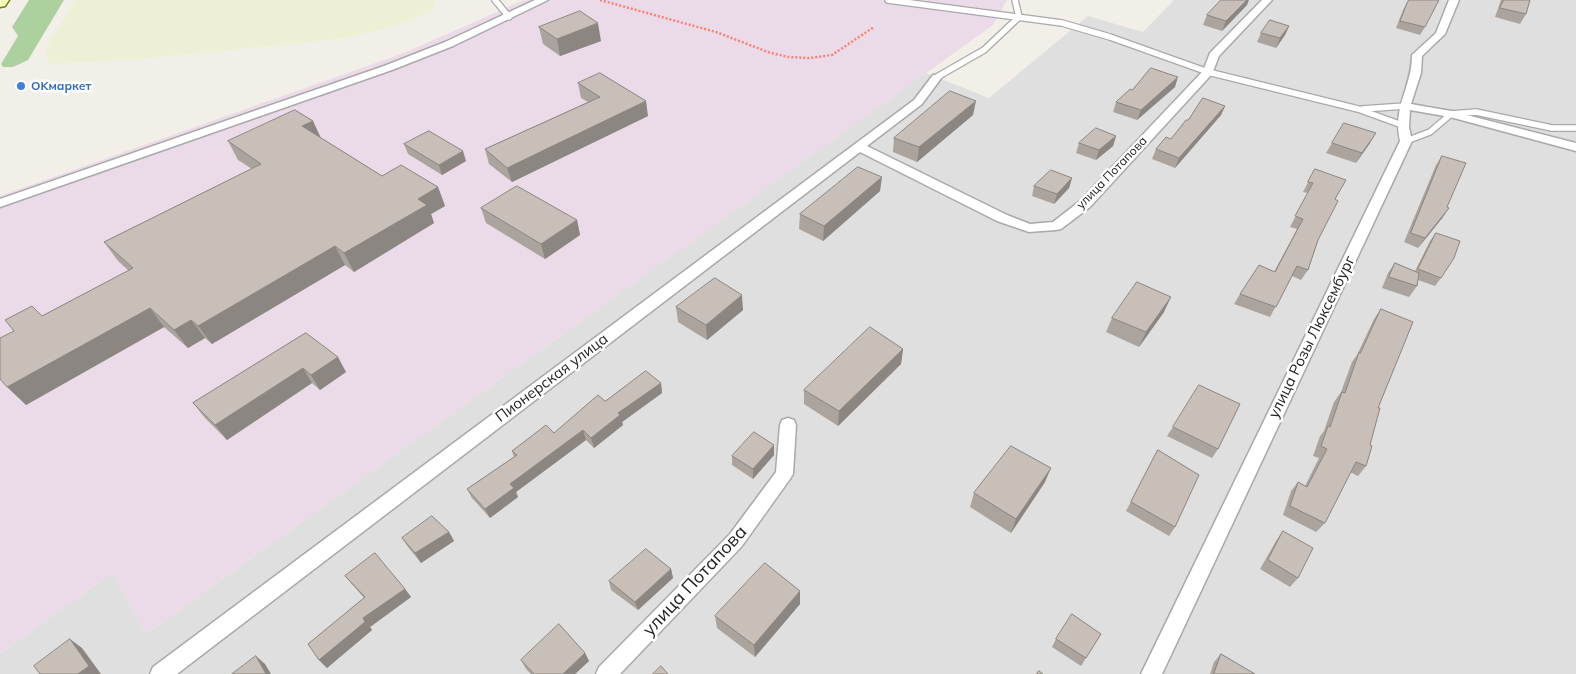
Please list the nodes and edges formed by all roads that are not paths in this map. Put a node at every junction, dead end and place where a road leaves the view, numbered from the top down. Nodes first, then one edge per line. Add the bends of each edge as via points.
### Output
1 (2, 0) edge
2 (495, 0) edge
3 (543, 0) edge
4 (888, 0) edge
5 (1015, 0) edge
6 (1267, 0) edge
7 (1454, 0) edge
8 (0, 3) edge
9 (509, 17) junction
10 (1019, 18) junction
11 (1208, 72) junction
12 (938, 77) joint
13 (1405, 106) junction
14 (1358, 109) junction
15 (1451, 114) junction
16 (1402, 125) junction
17 (1576, 128) edge
18 (1406, 141) junction
19 (859, 147) junction
20 (1576, 147) edge
21 (0, 203) edge
22 (788, 425) dead end
23 (160, 674) edge
24 (606, 674) edge
25 (1151, 674) edge

1 - 8 main road
2 - 9 lane
3 - 9 street
4 - 10 lane
5 - 10 lane
6 - 11 street, улица Потапова via 1214,55
7 - 13 street via 1440,34 1417,55 1419,69
9 - 21 street via 388,68
10 - 11 lane via 1062,23
10 - 12 lane via 984,50
11 - 14 lane
11 - 19 street, улица Потапова via 1085,204 1056,226 1029,228 1002,218
12 - 19 street, Пионерская улица via 918,102
13 - 14 lane
13 - 15 street
13 - 16 street
14 - 16 lane
15 - 17 lane via 1476,112 1552,128
15 - 18 lane via 1430,132
15 - 20 street
16 - 18 street
18 - 25 street, улица Розы Люксембург
19 - 23 street, Пионерская улица
22 - 24 street, улица Потапова via 784,474 742,533

